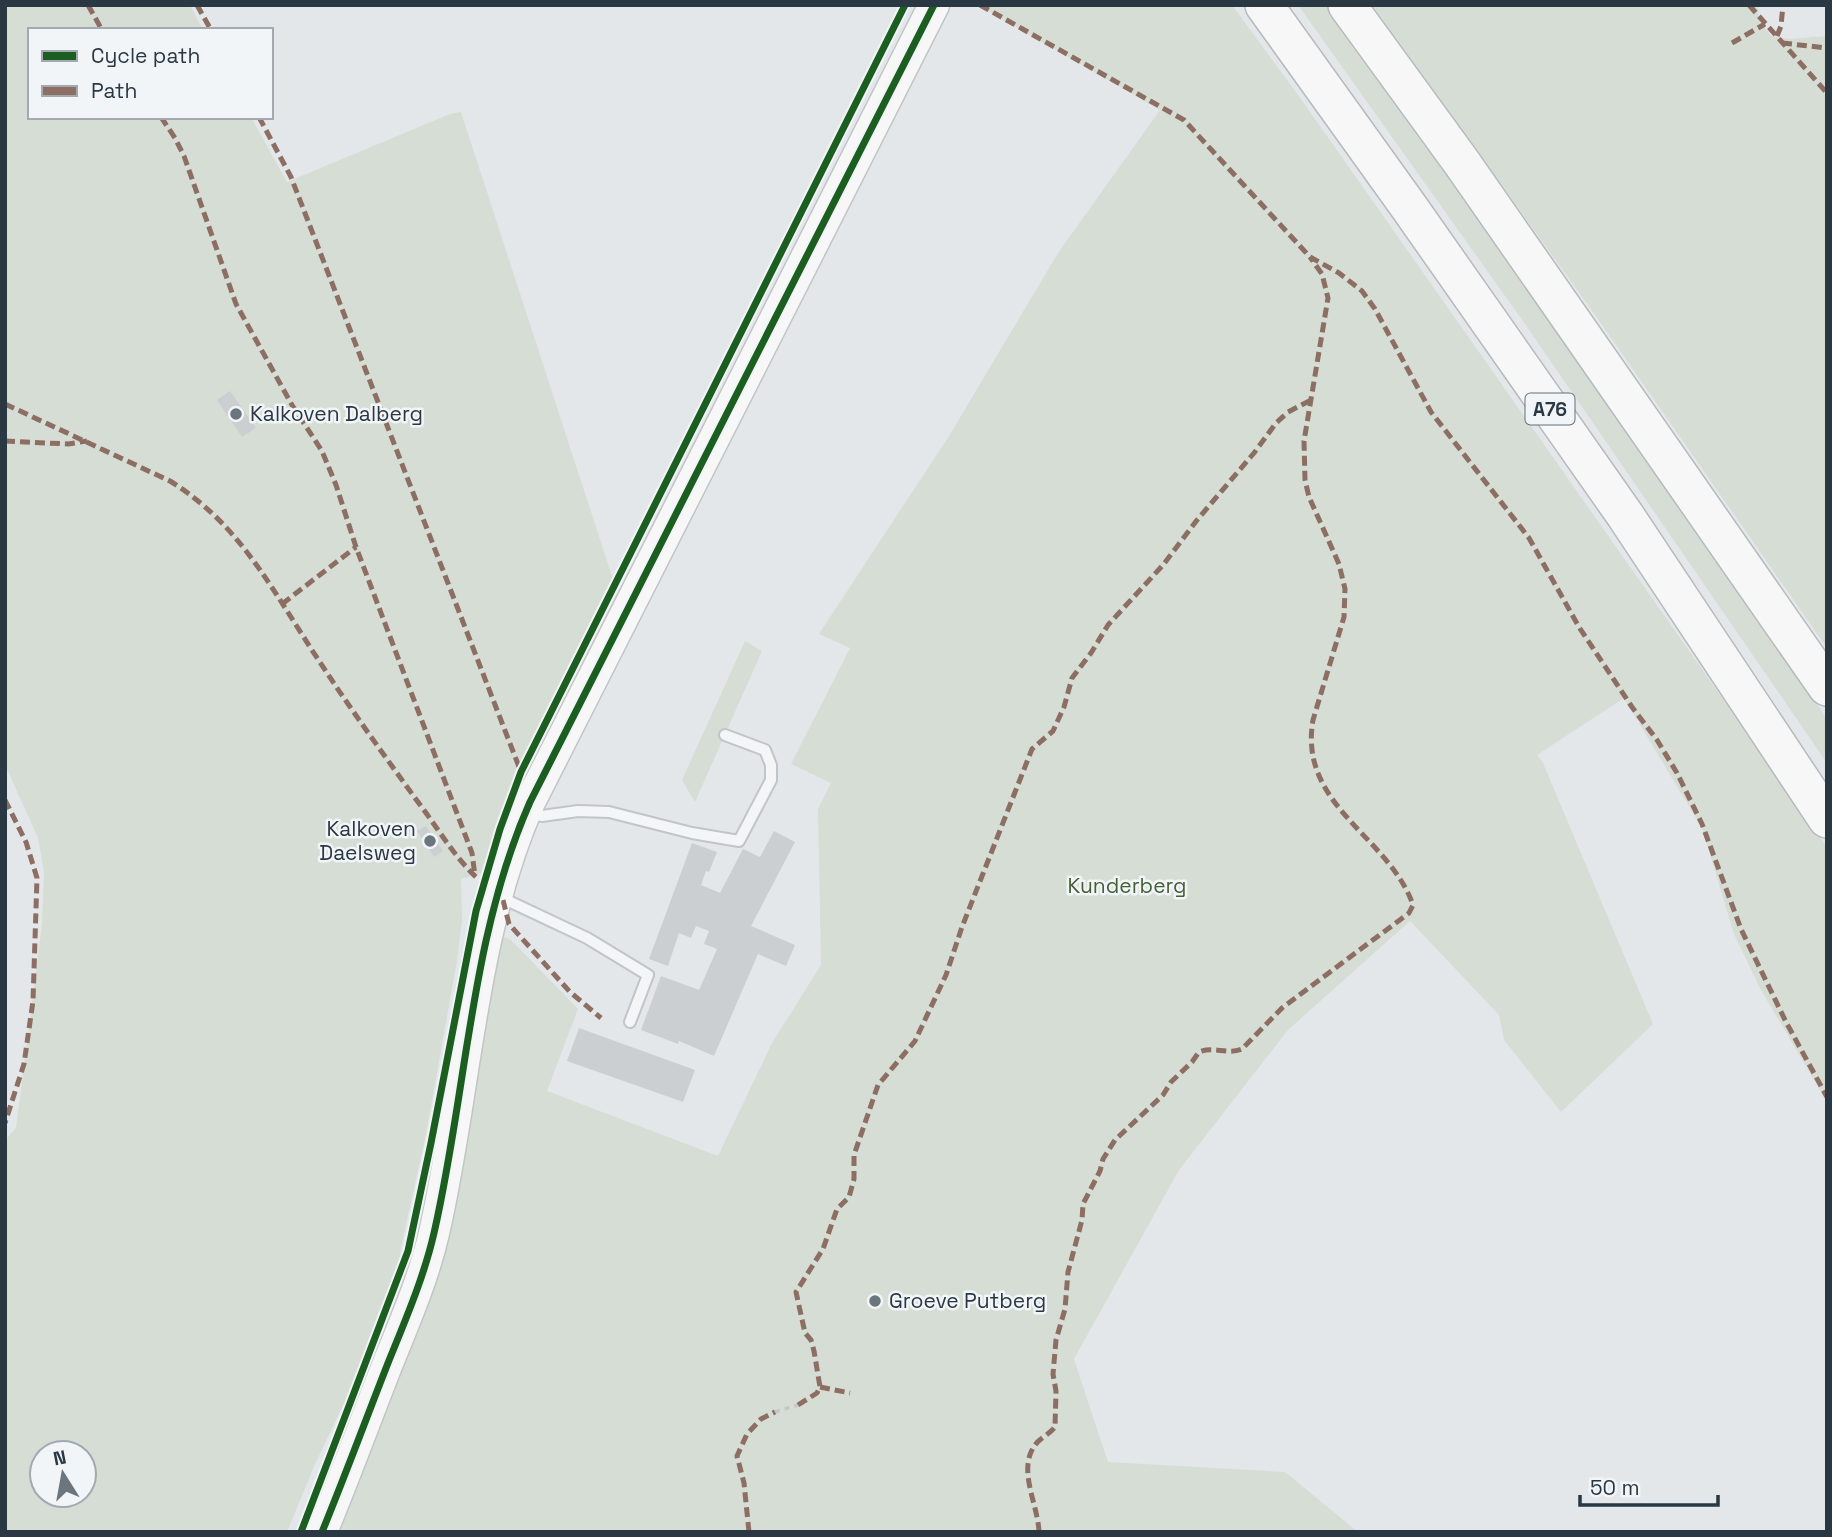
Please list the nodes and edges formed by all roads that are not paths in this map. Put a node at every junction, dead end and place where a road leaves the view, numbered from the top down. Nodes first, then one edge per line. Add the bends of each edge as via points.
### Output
1 (934, 5) edge
2 (1264, 5) edge
3 (1347, 5) edge
4 (1827, 687) edge
5 (725, 735) dead end
6 (526, 812) junction
7 (1827, 819) edge
8 (498, 895) junction
9 (630, 1021) dead end
10 (323, 1532) edge

1 - 6 street
2 - 7 highway, A76 via 1625,515
3 - 4 highway
5 - 6 lane via 765,750 772,772 739,841 609,812 542,816
6 - 8 street
8 - 9 lane via 587,938 648,975
8 - 10 street via 434,1236

